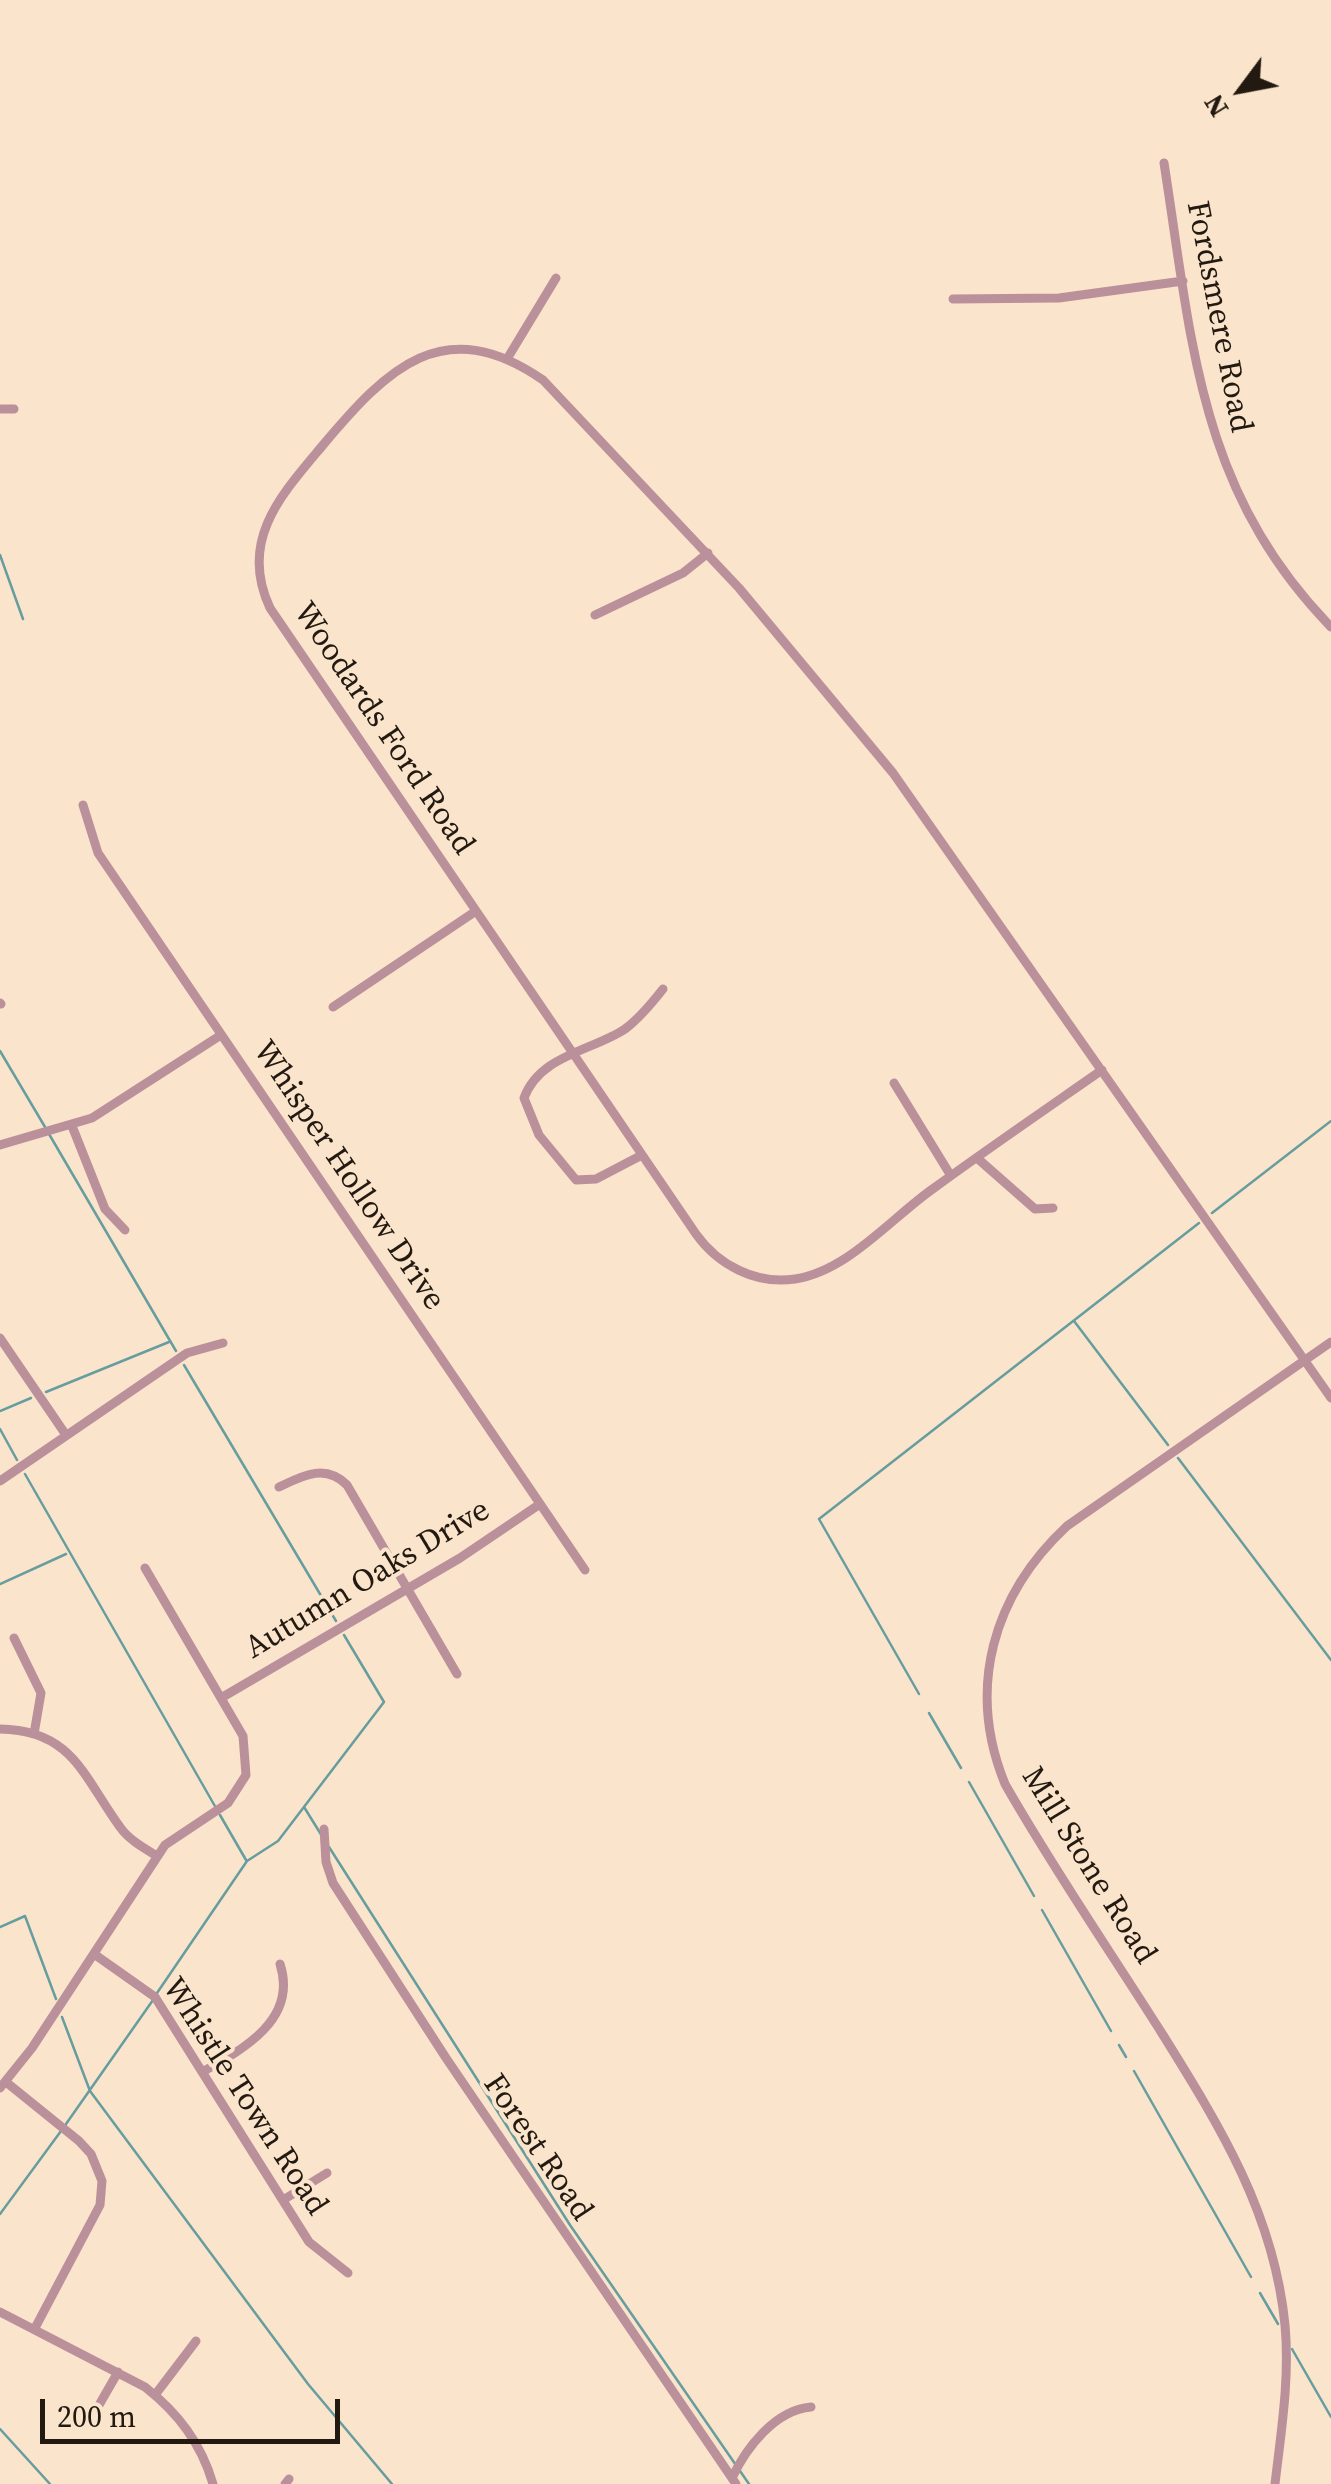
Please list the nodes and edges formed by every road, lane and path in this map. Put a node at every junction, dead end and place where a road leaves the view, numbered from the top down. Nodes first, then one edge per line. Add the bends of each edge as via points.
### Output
1 (1164, 163) dead end
2 (556, 278) dead end
3 (1183, 281) junction
4 (953, 299) dead end
5 (507, 359) junction
6 (0, 409) edge
7 (14, 409) dead end
8 (708, 553) junction
9 (595, 615) dead end
10 (1331, 627) edge
11 (83, 805) dead end
12 (476, 911) junction
13 (663, 988) dead end
14 (333, 1007) dead end
15 (221, 1034) junction
16 (572, 1053) junction
17 (1102, 1070) junction
18 (894, 1083) dead end
19 (72, 1126) junction
20 (0, 1145) edge
21 (642, 1154) junction
22 (976, 1158) junction
23 (951, 1176) junction
24 (1052, 1208) dead end
25 (125, 1230) dead end
26 (0, 1338) edge
27 (1331, 1342) edge
28 (223, 1343) dead end
29 (1304, 1360) junction
30 (1331, 1398) edge
31 (66, 1435) junction
32 (0, 1482) edge
33 (278, 1487) dead end
34 (540, 1504) junction
35 (146, 1568) dead end
36 (586, 1570) dead end
37 (407, 1588) junction
38 (14, 1638) dead end
39 (456, 1674) dead end
40 (221, 1698) junction
41 (0, 1729) edge
42 (34, 1734) junction
43 (324, 1829) dead end
44 (157, 1856) junction
45 (94, 1954) junction
46 (280, 1964) dead end
47 (202, 2072) junction
48 (3, 2085) edge
49 (328, 2172) dead end
50 (283, 2200) junction
51 (348, 2273) dead end
52 (0, 2312) edge
53 (36, 2328) junction
54 (196, 2341) dead end
55 (118, 2372) junction
56 (155, 2395) junction
57 (811, 2407) dead end
58 (91, 2419) dead end
59 (734, 2481) edge
60 (213, 2484) edge
61 (1275, 2484) edge

1 - 3 street, Fordsmere Road
2 - 5 street
3 - 4 street via 1060,298
3 - 10 street, Fordsmere Road via 1203,398 1228,476 1279,568
5 - 8 street, Woodards Ford Road via 543,380
5 - 12 street, Woodards Ford Road via 450,351 417,358 382,378 280,497 258,551 270,608
6 - 7 street
8 - 9 street via 683,573
8 - 17 street, Woodards Ford Road via 893,773
11 - 15 street, Whisper Hollow Drive via 98,853
12 - 14 street
12 - 16 street, Woodards Ford Road
13 - 16 street via 624,1030
15 - 19 street via 124,1100
15 - 34 street, Whisper Hollow Drive
16 - 21 street, Woodards Ford Road
16 - 21 street via 530,1083 524,1098 557,1161 576,1180 596,1179
17 - 22 street, Woodards Ford Road
17 - 29 street, Woodards Ford Road
18 - 23 street
19 - 20 street
19 - 25 street via 105,1208
21 - 23 street, Woodards Ford Road via 707,1248 728,1265 774,1280 832,1267
22 - 23 street, Woodards Ford Road
22 - 24 street via 1034,1209
26 - 31 street
27 - 29 street, Mill Stone Road
28 - 31 street via 193,1350
29 - 30 street, Woodards Ford Road
29 - 61 street, Mill Stone Road via 1043,1548 999,1621 986,1692 991,1743 1005,1784 1218,2123 1256,2199 1285,2326
31 - 32 street
33 - 37 street via 314,1472 340,1479
34 - 36 street, Whisper Hollow Drive
34 - 37 street, Autumn Oaks Drive
35 - 40 street
37 - 39 street
37 - 40 street, Autumn Oaks Drive
38 - 42 street via 41,1693
40 - 44 street via 248,1751 242,1784 228,1803 173,1837
41 - 42 street
42 - 44 street via 73,1756 121,1829
43 - 59 street, Forest Road via 333,1882
44 - 45 street
45 - 47 street, Whistle Town Road via 155,1996
45 - 48 street
46 - 47 street via 285,1998 277,2014 250,2042
47 - 50 street, Whistle Town Road
48 - 53 street via 79,2141 102,2181 100,2204
49 - 50 street
50 - 51 street, Whistle Town Road via 319,2254
52 - 53 street
53 - 55 street
54 - 56 street
55 - 56 street
55 - 58 street
56 - 60 street via 188,2432
57 - 59 street via 746,2447

